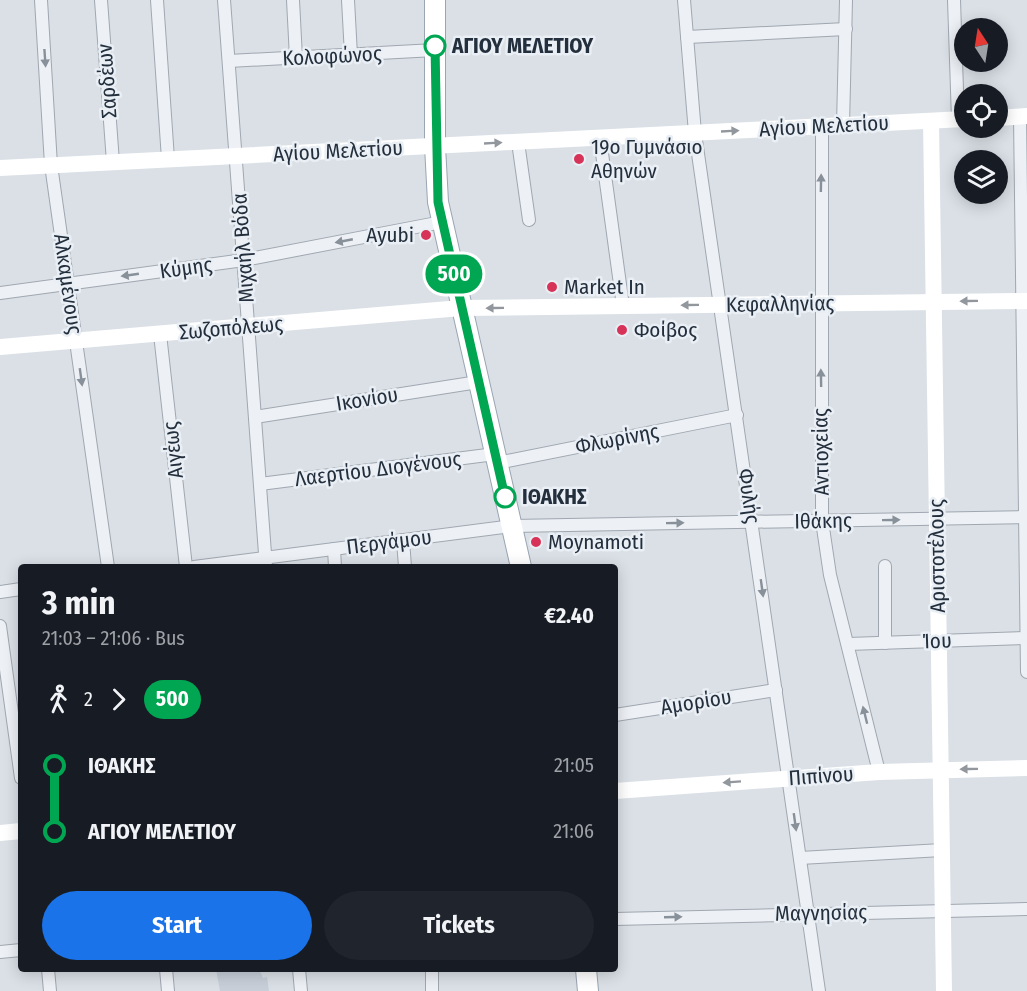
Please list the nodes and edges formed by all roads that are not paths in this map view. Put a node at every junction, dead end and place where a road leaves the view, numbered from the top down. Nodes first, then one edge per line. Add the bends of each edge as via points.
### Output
1 (41, 0) edge
2 (101, 0) edge
3 (157, 0) edge
4 (224, 0) edge
5 (293, 0) edge
6 (348, 0) edge
7 (435, 0) edge
8 (684, 0) edge
9 (846, 0) edge
10 (954, 0) edge
11 (846, 29) junction
12 (687, 37) junction
13 (435, 51) junction
14 (351, 55) junction
15 (296, 58) junction
16 (229, 61) junction
17 (959, 84) edge
18 (1024, 116) edge
19 (1008, 117) edge
20 (954, 119) edge
21 (931, 121) junction
22 (843, 125) junction
23 (822, 126) junction
24 (695, 133) junction
25 (605, 137) junction
26 (518, 142) junction
27 (435, 146) junction
28 (236, 156) junction
29 (168, 159) junction
30 (113, 162) junction
31 (51, 165) junction
32 (0, 168) edge
33 (529, 220) dead end
34 (442, 222) junction
35 (244, 260) junction
36 (68, 284) junction
37 (0, 293) edge
38 (1025, 301) edge
39 (932, 302) junction
40 (820, 303) junction
41 (721, 305) junction
42 (623, 306) junction
43 (461, 308) junction
44 (249, 326) junction
45 (160, 334) junction
46 (76, 341) junction
47 (0, 347) edge
48 (478, 382) junction
49 (737, 415) junction
50 (255, 417) junction
51 (496, 459) junction
52 (260, 484) junction
53 (1026, 518) edge
54 (936, 519) junction
55 (822, 521) junction
56 (753, 522) junction
57 (512, 526) junction
58 (403, 540) junction
59 (334, 549) junction
60 (266, 562) edge
61 (108, 564) edge
62 (186, 564) edge
63 (237, 564) edge
64 (335, 564) edge
65 (405, 564) edge
66 (520, 564) edge
67 (885, 566) dead end
68 (18, 590) edge
69 (0, 592) edge
70 (0, 626) edge
71 (1027, 638) edge
72 (938, 641) junction
73 (885, 643) junction
74 (848, 644) junction
75 (1027, 672) edge
76 (776, 690) junction
77 (618, 715) edge
78 (18, 756) edge
79 (1027, 768) edge
80 (940, 769) junction
81 (879, 772) junction
82 (789, 778) junction
83 (618, 791) edge
84 (18, 831) edge
85 (0, 833) edge
86 (942, 850) junction
87 (800, 858) junction
88 (1027, 909) edge
89 (943, 911) junction
90 (808, 913) junction
91 (618, 919) edge
92 (18, 950) edge
93 (0, 952) edge
94 (48, 972) edge
95 (166, 972) edge
96 (299, 972) edge
97 (432, 972) edge
98 (586, 972) edge
99 (50, 991) edge
100 (168, 991) edge
101 (301, 991) edge
102 (432, 991) edge
103 (588, 991) edge
104 (819, 991) edge
105 (944, 991) edge

1 -> 31 street, Αλκαμένους
2 - 30 street, Σαρδέων
3 - 29 street
4 - 16 street, Μιχαήλ Βόδα
5 - 15 street
6 - 14 street
7 - 13 main road
8 - 12 street, Φυλής
9 - 11 street
10 - 17 street
11 - 12 street
11 - 22 street
12 - 24 street, Φυλής
13 - 14 street, Κολοφώνος
13 - 27 main road
14 - 15 street, Κολοφώνος
15 - 16 street, Κολοφώνος
16 - 28 street, Μιχαήλ Βόδα
18 - 19 street
18 - 38 street
20 - 21 street, Αγίου Μελετίου
21 - 22 street, Αγίου Μελετίου
21 - 39 street, Αριστοτέλους
22 - 23 street, Αγίου Μελετίου
24 -> 23 street, Αγίου Μελετίου
40 -> 23 street, Αντιοχείας
24 - 25 street, Αγίου Μελετίου
24 - 41 street, Φυλής
25 - 26 street, Αγίου Μελετίου
25 - 42 street via 601,146
27 -> 26 street, Αγίου Μελετίου
26 - 33 street
27 - 28 street, Αγίου Μελετίου
27 - 34 main road
28 - 29 street, Αγίου Μελετίου
28 - 35 street, Μιχαήλ Βόδα
29 - 30 street, Αγίου Μελετίου
30 - 31 street, Αγίου Μελετίου
31 - 32 street, Αγίου Μελετίου
31 - 36 street, Αλκαμένους
34 -> 35 street, Κύμης
34 - 43 main road
35 -> 36 street, Κύμης
35 - 44 street, Μιχαήλ Βόδα
36 - 37 street, Κύμης
36 - 46 street, Αλκαμένους
38 -> 39 street, Κεφαλληνίας
38 - 53 street
39 - 40 street, Κεφαλληνίας
39 - 54 street, Αριστοτέλους
40 - 41 street, Κεφαλληνίας
55 -> 40 street, Αντιοχείας
41 -> 42 street, Κεφαλληνίας
41 - 49 street, Φυλής
42 -> 43 street, Κεφαλληνίας
43 - 44 street, Σωζοπόλεως
43 - 48 main road
44 - 45 street, Σωζοπόλεως
44 - 50 street, Μιχαήλ Βόδα
45 - 46 street, Σωζοπόλεως
45 - 62 street, Αιγέως
46 - 47 street, Σωζοπόλεως
46 -> 61 street, Αλκαμένους
48 - 50 street, Ικονίου
48 - 51 main road
49 - 51 street, Φλωρίνης
49 - 56 street, Φυλής
50 - 52 street, Μιχαήλ Βόδα
51 - 52 street, Λαερτίου Διογένους
51 - 57 main road
52 - 60 street, Μιχαήλ Βόδα
53 - 54 street, Ιθάκης
53 - 71 street
55 -> 54 street, Ιθάκης
54 - 72 street, Αριστοτέλους
55 - 56 street, Ιθάκης
55 - 74 street, Αντιοχείας via 830,575
57 -> 56 street, Ιθάκης
56 -> 76 street, Φυλής
57 - 58 street, Περγάμου
57 - 66 main road
58 - 59 street, Περγάμου
58 - 65 street
59 - 60 street, Περγάμου
59 - 64 street
60 - 63 street, Περγάμου
67 - 73 street
68 - 69 street
70 - 78 street
71 - 72 street, Ίου
71 - 75 street
72 - 73 street, Ίου
72 - 80 street, Αριστοτέλους
73 - 74 street, Ίου
81 -> 74 street, Αντιοχείας
76 - 77 street, Αμορίου
76 - 82 street, Φυλής
79 -> 80 street, Πιπίνου
80 - 81 street, Πιπίνου
80 - 86 street, Αριστοτέλους
81 - 82 street, Πιπίνου
82 -> 83 street, Πιπίνου
82 -> 87 street, Φυλής
84 - 85 street
86 - 87 street
86 - 89 street, Αριστοτέλους
87 - 90 street, Φυλής
88 - 89 street, Μαγνησίας
89 - 90 street, Μαγνησίας
89 - 105 street, Αριστοτέλους
91 -> 90 street, Μαγνησίας
90 - 104 street, Φυλής
92 - 93 street
94 - 99 street
95 - 100 street
96 - 101 street
97 - 102 street
98 - 103 main road

